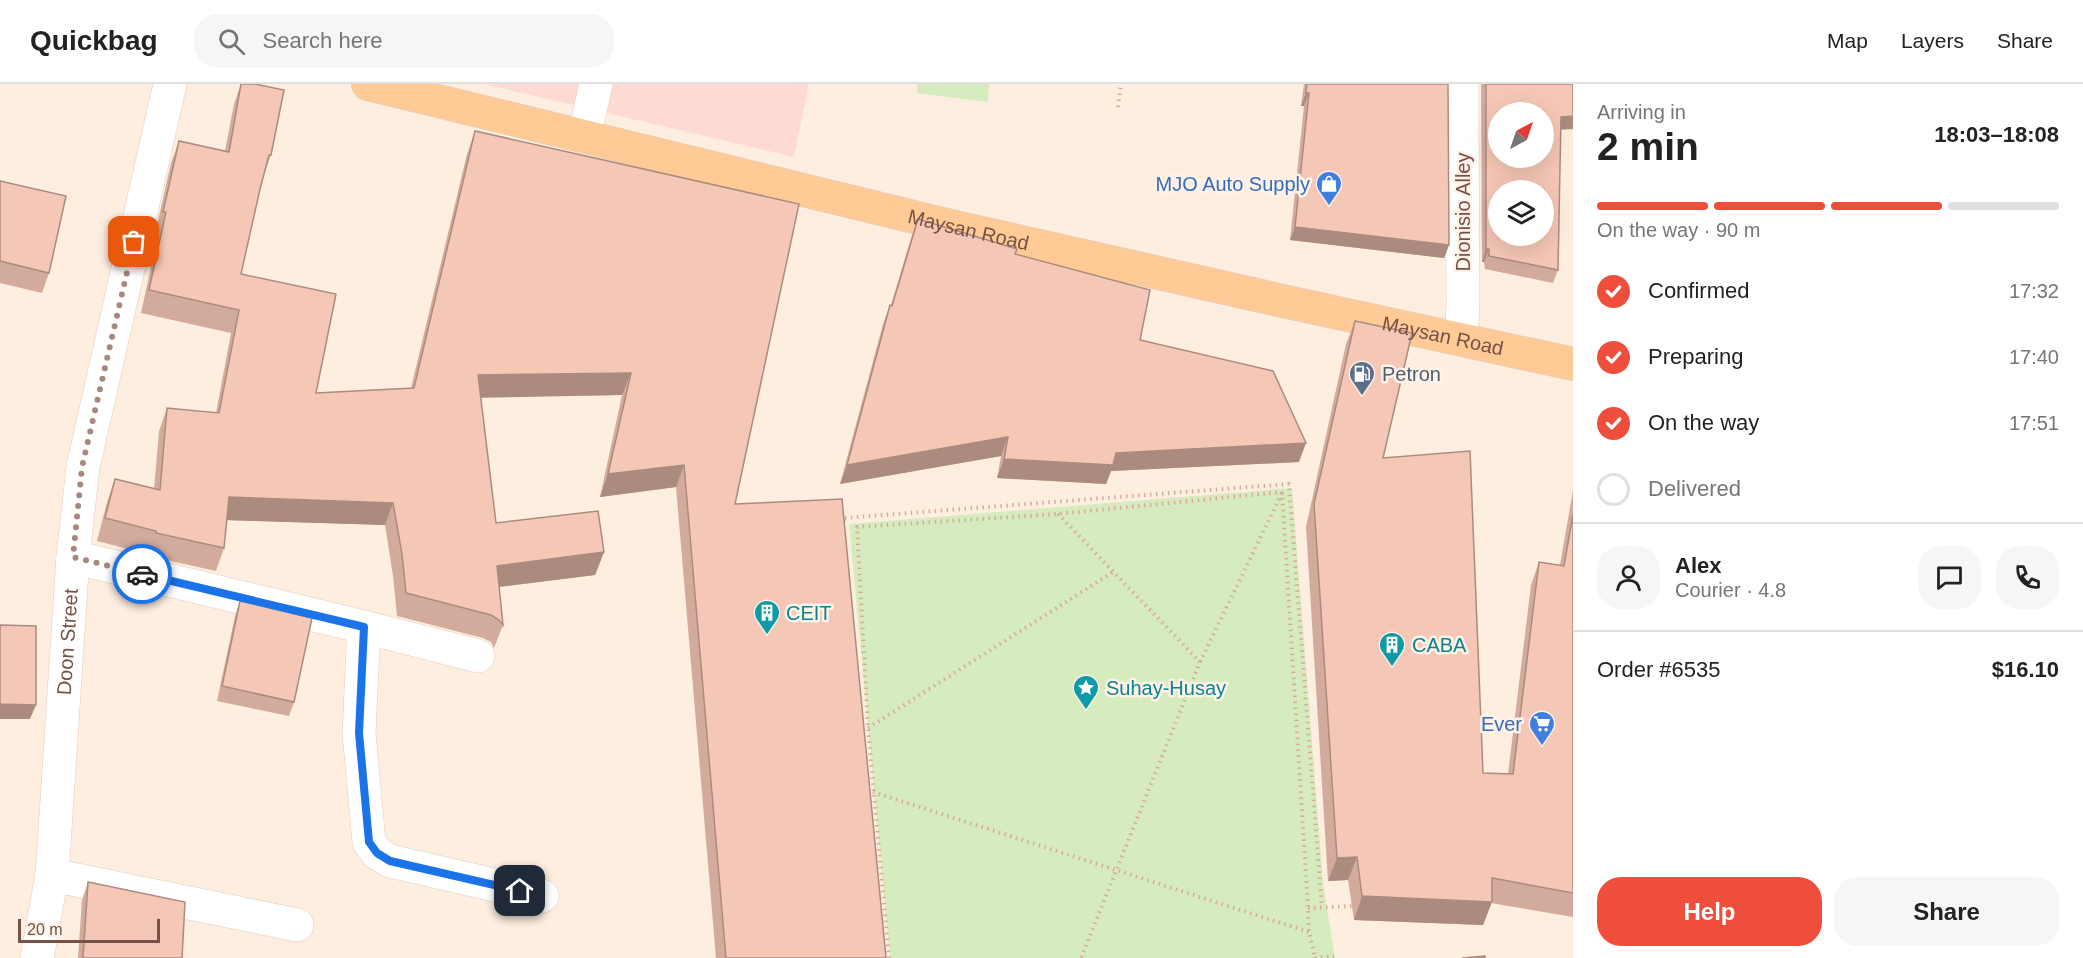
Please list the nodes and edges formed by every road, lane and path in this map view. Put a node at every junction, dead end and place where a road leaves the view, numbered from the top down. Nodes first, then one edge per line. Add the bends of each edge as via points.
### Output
1 (170, 84) edge
2 (368, 84) edge
3 (596, 84) edge
4 (1121, 84) edge
5 (1462, 84) edge
6 (1118, 107) dead end
7 (584, 137) junction
8 (1461, 340) junction
9 (1573, 364) edge
10 (1282, 492) junction
11 (1057, 513) junction
12 (844, 530) edge
13 (73, 557) junction
14 (1113, 572) junction
15 (364, 627) junction
16 (478, 657) dead end
17 (1200, 662) junction
18 (868, 728) junction
19 (873, 792) junction
20 (1116, 869) junction
21 (52, 875) junction
22 (542, 896) dead end
23 (1367, 905) edge
24 (1322, 907) junction
25 (1308, 908) junction
26 (297, 925) dead end
27 (1309, 932) junction
28 (1334, 956) dead end
29 (38, 958) edge
30 (889, 958) edge
31 (1081, 958) edge
32 (1315, 958) edge

1 - 13 street, Doon Street via 82,467
2 - 7 main road, Maysan Road
3 - 7 street
4 - 6 path
5 - 8 street, Dionisio Alley
7 - 8 main road, Maysan Road via 964,230
8 - 9 main road, Maysan Road
10 - 11 path
10 - 17 path
10 - 25 path
11 - 14 path
11 - 18 path via 857,527
12 - 24 path via 843,518 1289,484
13 - 15 street
13 - 21 street, Doon Street
14 - 17 path
14 - 18 path
15 - 16 street
15 - 22 street via 359,733 369,842 390,861
17 - 20 path
18 - 19 path
19 - 20 path
19 - 30 path
20 - 27 path
20 - 31 path
21 - 26 street
21 - 29 street, Doon Street
23 - 24 path
24 - 25 path
25 - 27 path
27 - 32 path
28 - 32 path

